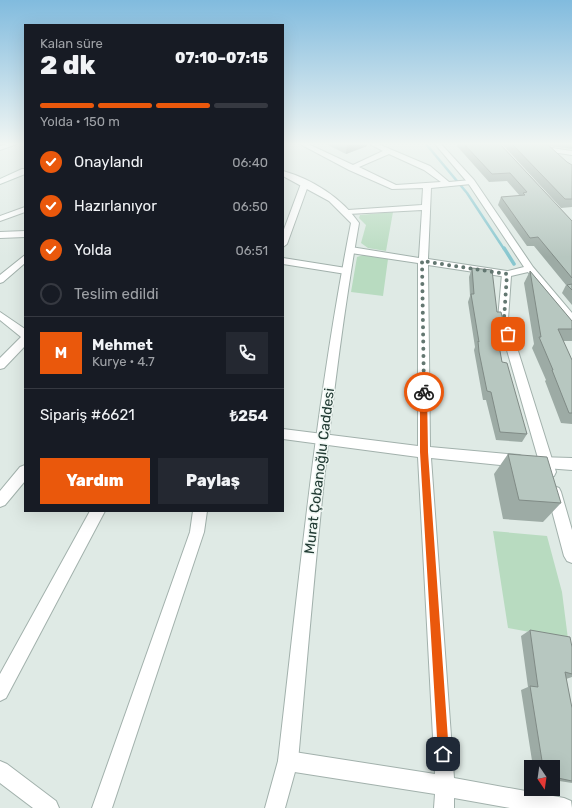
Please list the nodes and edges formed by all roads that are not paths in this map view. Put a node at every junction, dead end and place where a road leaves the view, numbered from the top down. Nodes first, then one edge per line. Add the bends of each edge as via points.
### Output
1 (302, 182) edge
2 (383, 182) edge
3 (467, 182) joint
4 (305, 183) junction
5 (449, 183) joint
6 (427, 186) junction
7 (398, 198) junction
8 (425, 207) junction
9 (24, 209) edge
10 (348, 212) junction
11 (0, 219) edge
12 (24, 234) edge
13 (0, 235) edge
14 (284, 241) edge
15 (351, 250) junction
16 (24, 259) edge
17 (422, 261) junction
18 (284, 262) edge
19 (530, 269) junction
20 (346, 271) junction
21 (507, 274) junction
22 (0, 280) edge
23 (0, 315) edge
24 (572, 320) edge
25 (24, 334) edge
26 (24, 341) edge
27 (0, 365) edge
28 (284, 434) edge
29 (321, 439) junction
30 (424, 452) junction
31 (546, 464) junction
32 (572, 464) edge
33 (24, 472) edge
34 (0, 501) edge
35 (97, 512) edge
36 (200, 512) edge
37 (572, 556) edge
38 (0, 692) edge
39 (288, 761) junction
40 (0, 771) edge
41 (445, 786) junction
42 (48, 808) edge
43 (102, 808) edge
44 (275, 808) edge
45 (444, 808) edge
46 (564, 808) edge

1 - 4 street
2 - 7 street via 395,187
3 - 5 street
3 - 19 street
4 - 10 street via 334,200
4 - 14 street
5 - 6 street
6 - 7 street
6 - 8 street
7 - 8 street
7 - 10 street
8 - 17 street
9 - 11 street
10 - 15 street, Murat Çobanoğlu Caddesi via 355,223
12 - 13 street
15 - 17 street
15 - 20 street, Murat Çobanoğlu Caddesi
16 - 22 street
17 - 21 street
17 - 30 street
18 - 20 street
19 - 21 street
19 - 24 street
20 - 29 street, Murat Çobanoğlu Caddesi
21 - 31 street via 504,319
23 - 25 street
26 - 27 street
28 - 29 street
29 - 30 street
29 - 39 street, Murat Çobanoğlu Caddesi
30 - 31 street
30 - 41 street
31 - 32 street
31 - 37 street
33 - 34 street
35 - 38 street
36 - 43 street via 197,532
39 - 41 street
39 - 44 street, Murat Çobanoğlu Caddesi
40 - 42 street
41 - 45 street
41 - 46 street

